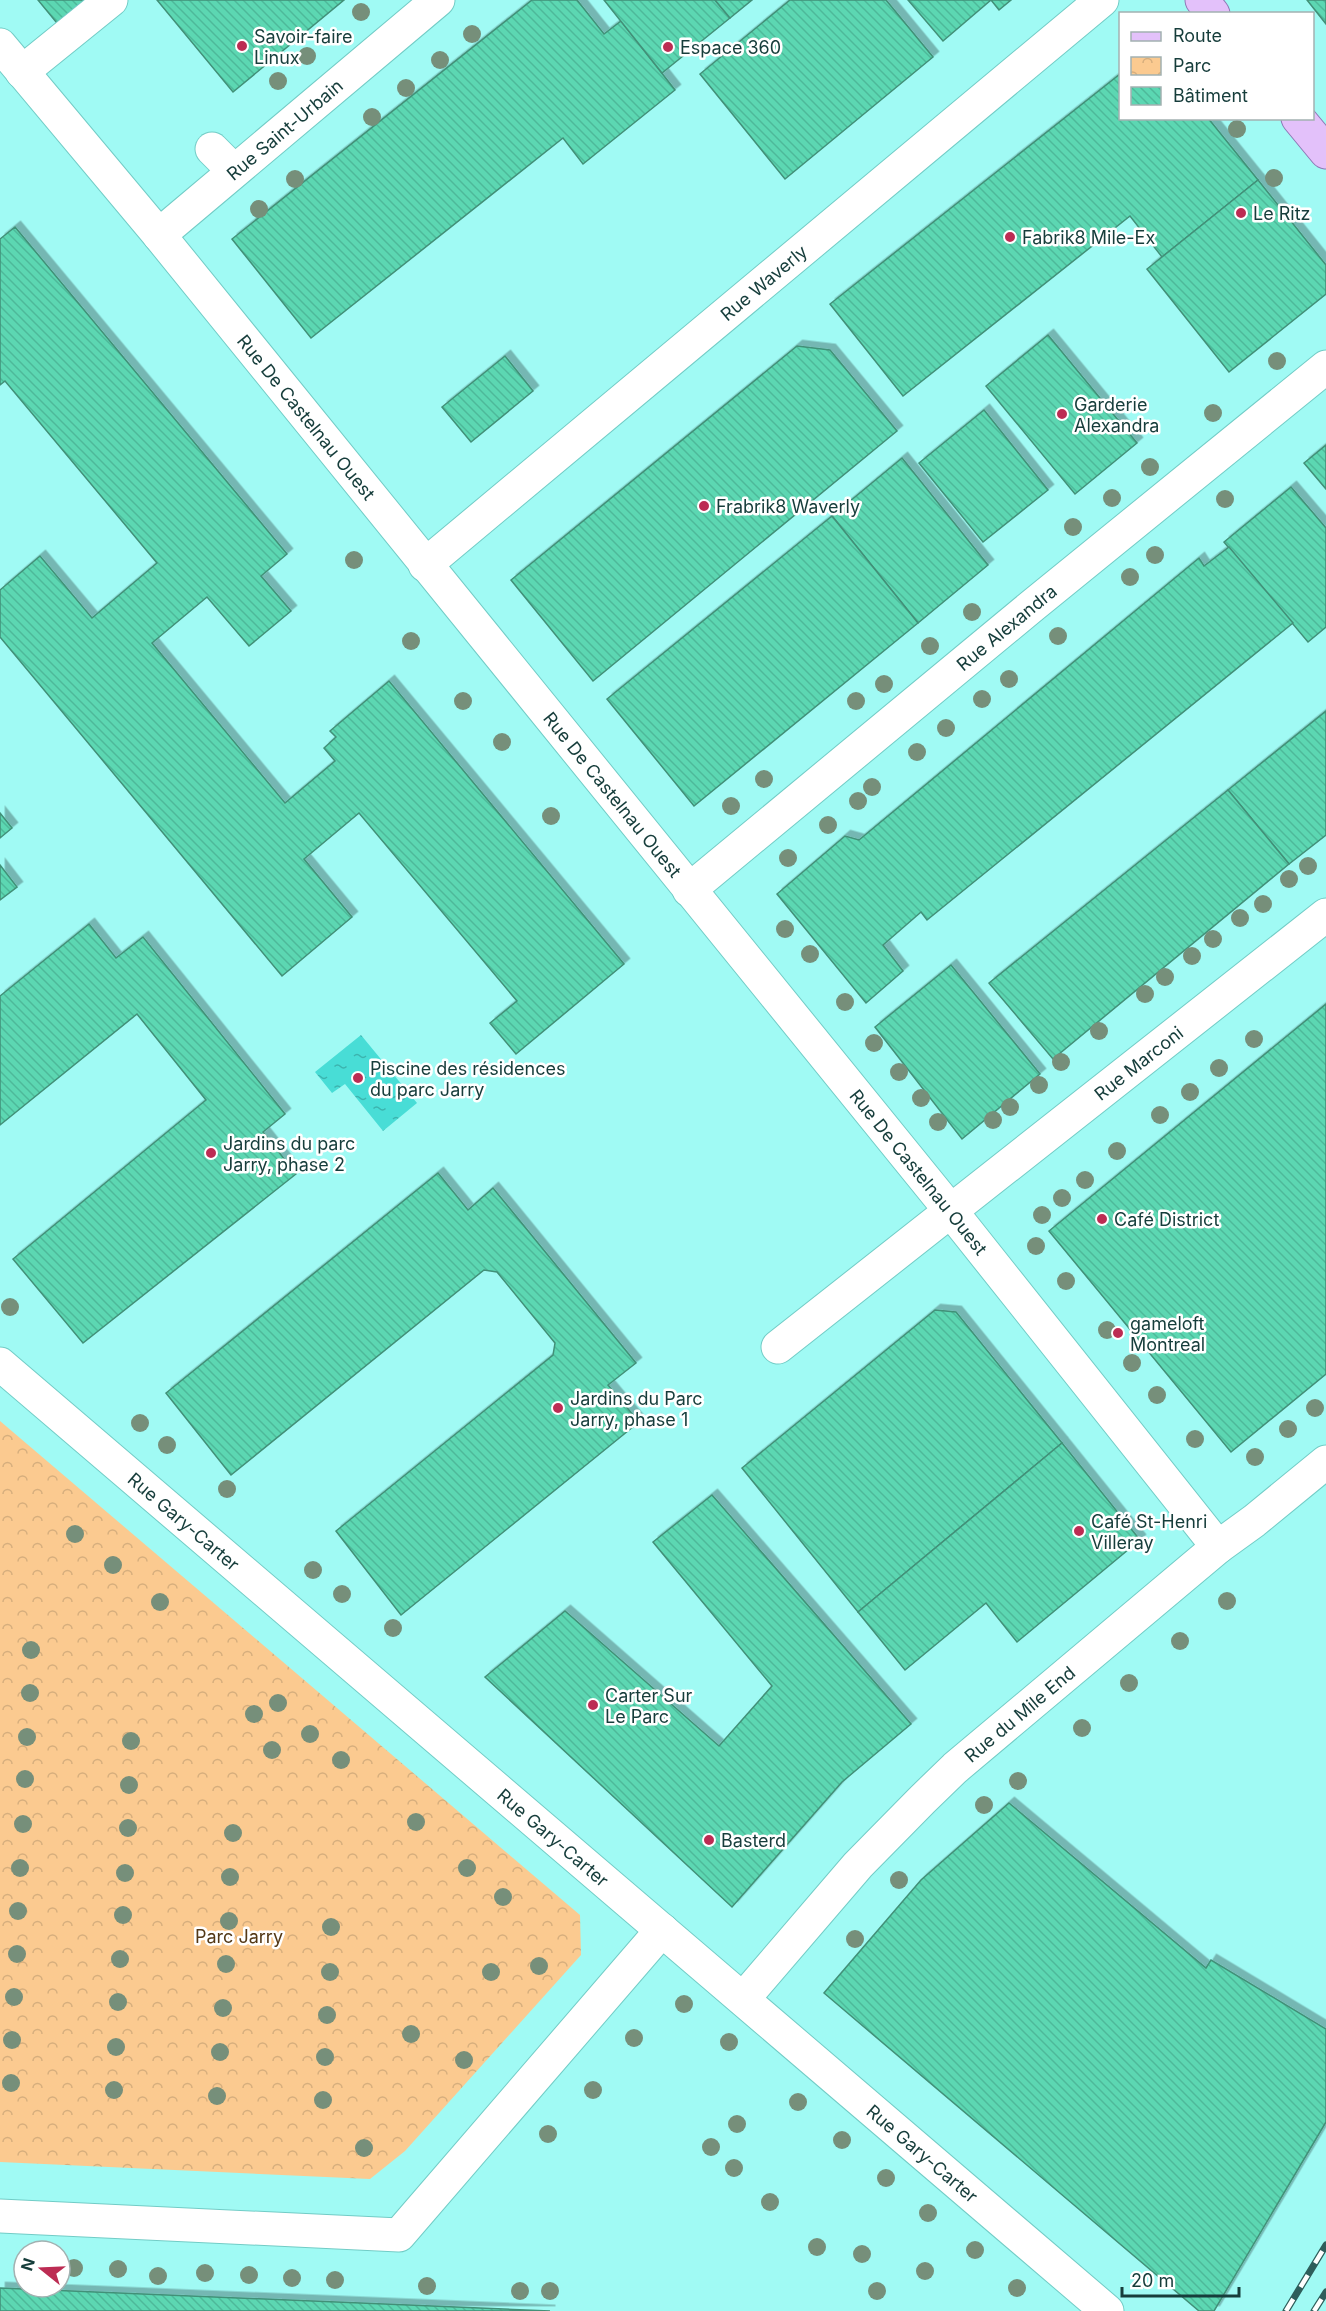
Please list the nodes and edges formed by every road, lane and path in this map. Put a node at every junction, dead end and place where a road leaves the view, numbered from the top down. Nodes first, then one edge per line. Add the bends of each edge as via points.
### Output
1 (111, 0) edge
2 (438, 0) edge
3 (1102, 0) edge
4 (1202, 0) edge
5 (1211, 12) edge
6 (0, 45) edge
7 (22, 72) junction
8 (1300, 120) edge
9 (1326, 153) edge
10 (159, 235) junction
11 (1326, 367) edge
12 (425, 565) junction
13 (689, 890) junction
14 (1326, 915) edge
15 (950, 1210) junction
16 (778, 1347) dead end
17 (0, 1364) edge
18 (1326, 1462) edge
19 (1218, 1547) junction
20 (662, 1930) junction
21 (743, 1999) junction
22 (0, 2216) edge
23 (1103, 2310) edge

1 - 7 street
2 - 10 street, Rue Saint-Urbain via 223,160
3 - 12 street, Rue Waverly
4 - 5 main road
6 - 7 street, Rue De Castelnau Ouest
7 - 10 street, Rue De Castelnau Ouest
8 - 9 main road
10 - 12 street, Rue De Castelnau Ouest
11 - 13 street, Rue Alexandra
12 - 13 street, Rue De Castelnau Ouest
13 - 15 street, Rue De Castelnau Ouest
14 - 15 street, Rue Marconi
15 - 16 street, Rue Marconi
15 - 19 street, Rue De Castelnau Ouest
17 - 20 street, Rue Gary-Carter
18 - 19 street, Rue du Mile End
19 - 21 street, Rue du Mile End via 955,1768 858,1865
20 - 21 street, Rue Gary-Carter
20 - 22 street via 399,2235
21 - 23 street, Rue Gary-Carter

